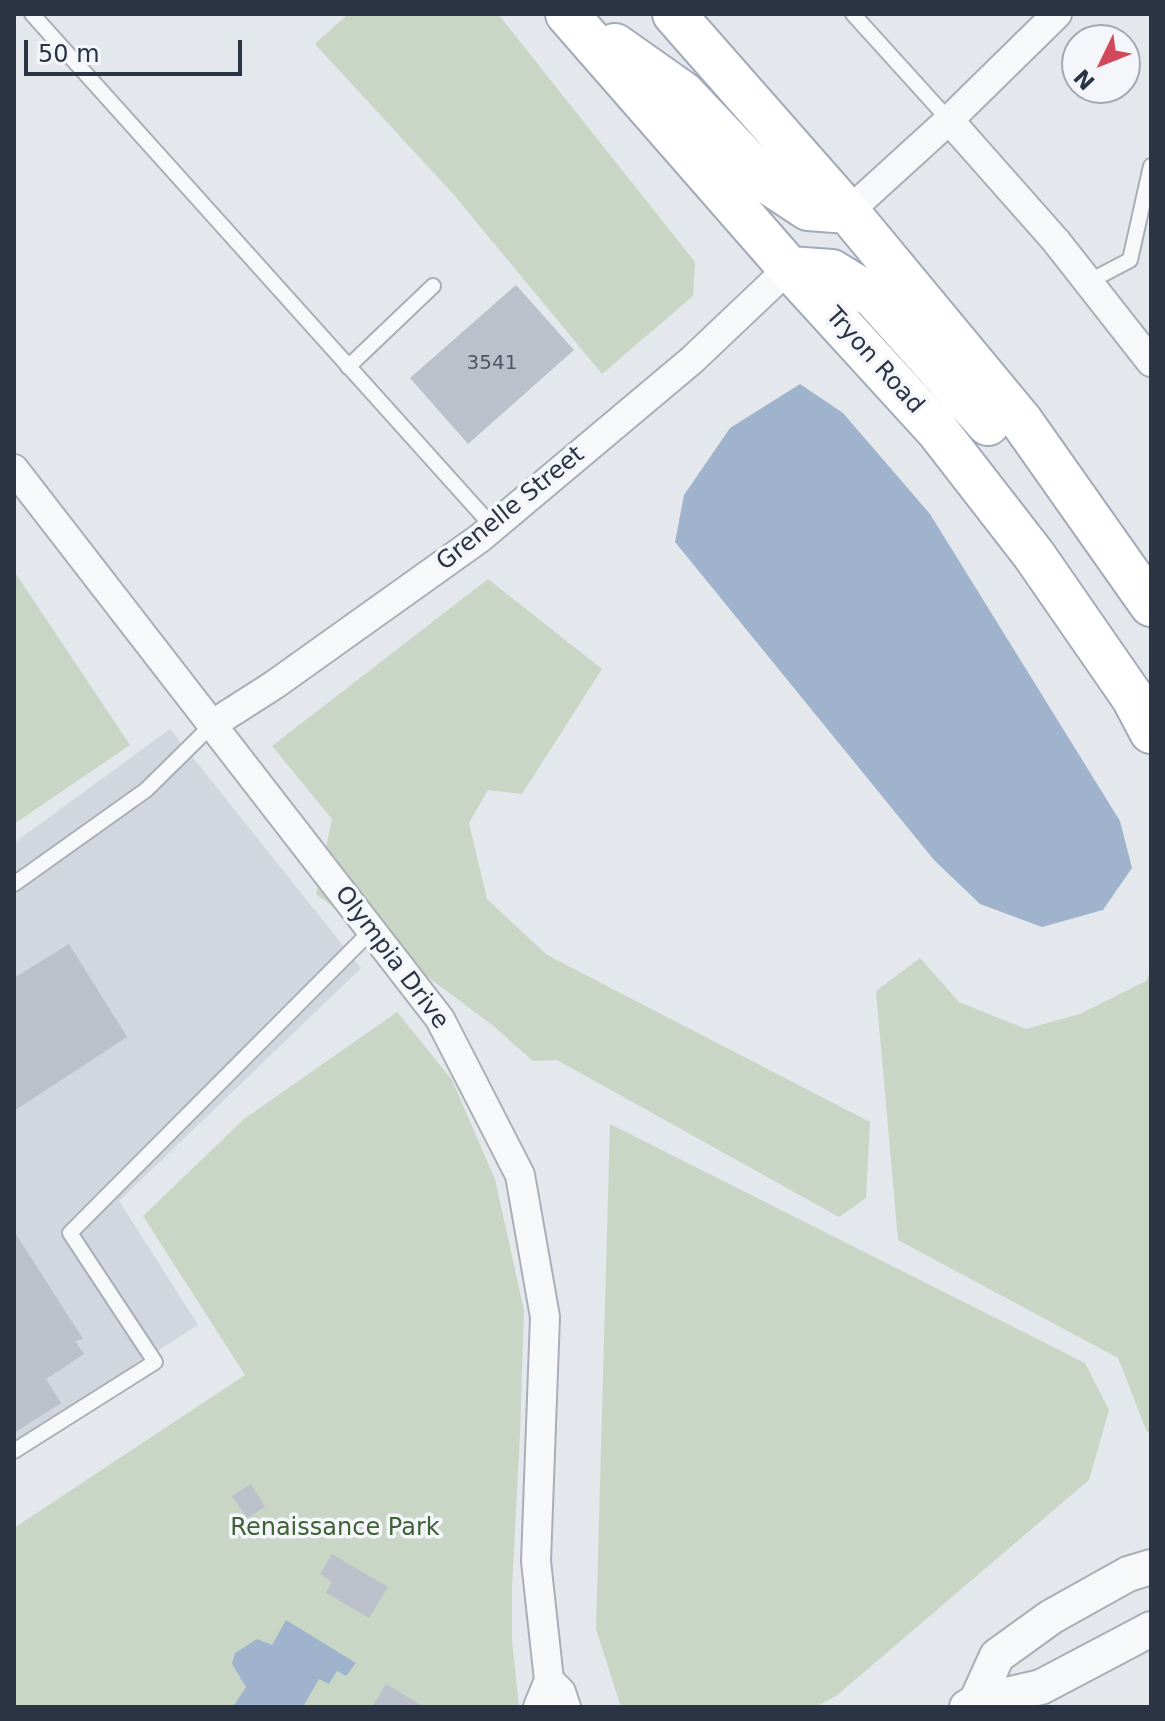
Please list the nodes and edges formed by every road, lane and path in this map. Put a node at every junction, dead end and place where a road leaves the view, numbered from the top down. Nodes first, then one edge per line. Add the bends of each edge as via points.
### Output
1 (32, 14) edge
2 (569, 14) edge
3 (674, 14) edge
4 (853, 14) edge
5 (1057, 14) edge
6 (949, 120) junction
7 (1151, 166) edge
8 (848, 212) junction
9 (789, 268) junction
10 (1088, 282) junction
11 (433, 286) dead end
12 (1151, 362) edge
13 (348, 367) junction
14 (14, 469) edge
15 (493, 527) junction
16 (1144, 596) edge
17 (213, 724) junction
18 (1151, 732) edge
19 (14, 884) edge
20 (372, 930) junction
21 (14, 1451) edge
22 (1151, 1567) edge
23 (1151, 1629) edge
24 (549, 1680) junction
25 (974, 1705) edge
26 (538, 1707) edge
27 (566, 1707) edge

1 - 13 lane
2 - 8 main road via 683,93 767,182 808,209
2 - 9 main road, Tryon Road
3 - 8 main road
4 - 6 lane
5 - 6 street
6 - 8 street
6 - 10 street
7 - 10 lane via 1130,260
8 - 16 main road via 1022,422
9 - 15 street, Grenelle Street via 692,360
9 - 16 main road via 832,271 874,297
9 - 18 main road, Tryon Road via 937,430 1034,555
10 - 12 street
11 - 13 lane
13 - 15 lane
14 - 17 street, Olympia Drive
15 - 17 street, Grenelle Street
17 - 19 lane via 146,790
17 - 20 street, Olympia Drive
20 - 21 lane via 70,1233 155,1362
20 - 24 street, Olympia Drive via 440,1019 520,1175 545,1317 536,1561
22 - 25 street via 1128,1574 1051,1617 997,1656
23 - 25 street via 1041,1687
24 - 26 street, Olympia Drive
24 - 27 street, Olympia Drive

